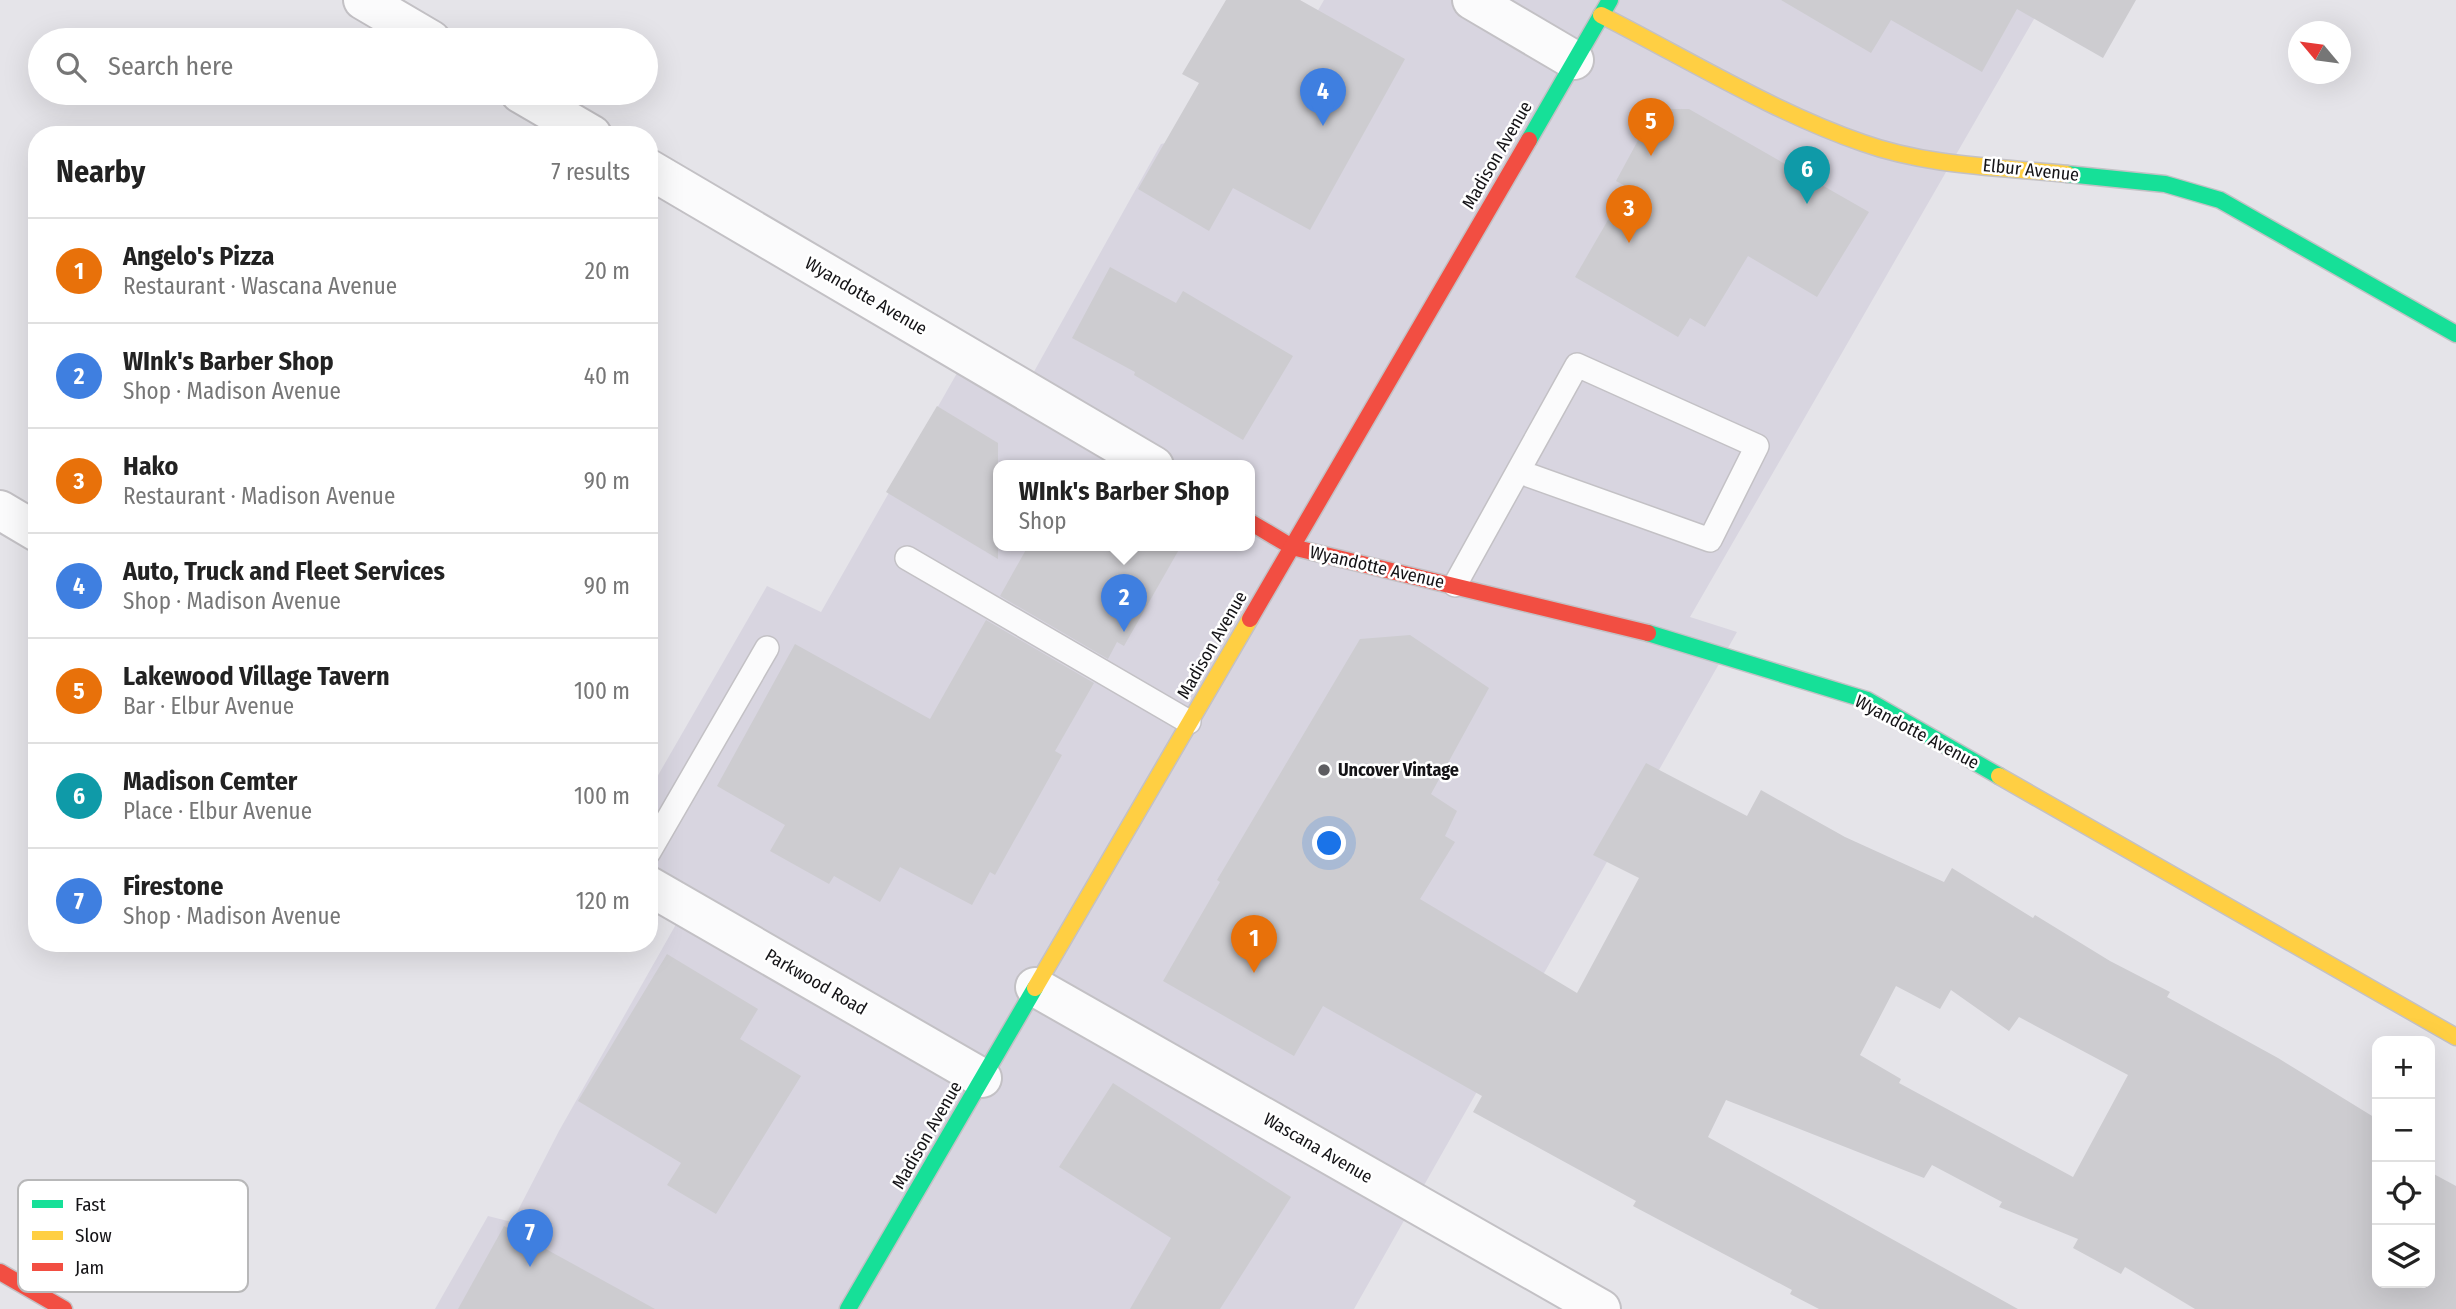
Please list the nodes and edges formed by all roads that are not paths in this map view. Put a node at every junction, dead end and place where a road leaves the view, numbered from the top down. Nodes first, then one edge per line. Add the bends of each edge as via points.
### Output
1 (362, 0) edge
2 (1472, 0) edge
3 (1610, 0) edge
4 (1601, 15) junction
5 (410, 28) edge
6 (1574, 60) junction
7 (541, 105) edge
8 (577, 126) edge
9 (658, 174) edge
10 (2456, 334) edge
11 (1144, 460) edge
12 (1520, 472) junction
13 (0, 510) edge
14 (1255, 525) edge
15 (28, 526) edge
16 (1292, 547) junction
17 (907, 558) dead end
18 (1455, 585) junction
19 (767, 648) dead end
20 (1189, 722) junction
21 (658, 836) edge
22 (658, 891) edge
23 (1035, 988) junction
24 (2456, 1037) edge
25 (982, 1078) junction
26 (0, 1272) edge
27 (18, 1282) edge
28 (35, 1292) edge
29 (64, 1309) edge
30 (848, 1309) edge
31 (1601, 1309) edge

1 - 5 street
2 - 6 street
3 - 4 street, Madison Avenue
4 - 6 street, Madison Avenue
4 - 10 street, Elbur Avenue via 1813,123 1865,144 1927,159 2165,184 2220,200
6 - 16 street, Madison Avenue
7 - 8 street
9 - 11 street, Wyandotte Avenue
12 - 12 lane via 1577,365 1757,446 1710,540
12 - 18 lane
13 - 15 street
14 - 16 street, Wyandotte Avenue
16 - 18 street, Wyandotte Avenue
16 - 20 street, Madison Avenue
17 - 20 lane
18 - 24 street, Wyandotte Avenue via 1677,640 1867,700
19 - 21 lane
20 - 23 street, Madison Avenue
22 - 25 street, Parkwood Road
23 - 25 street, Madison Avenue
23 - 31 street, Wascana Avenue
25 - 30 street, Madison Avenue
26 - 27 street
28 - 29 street

